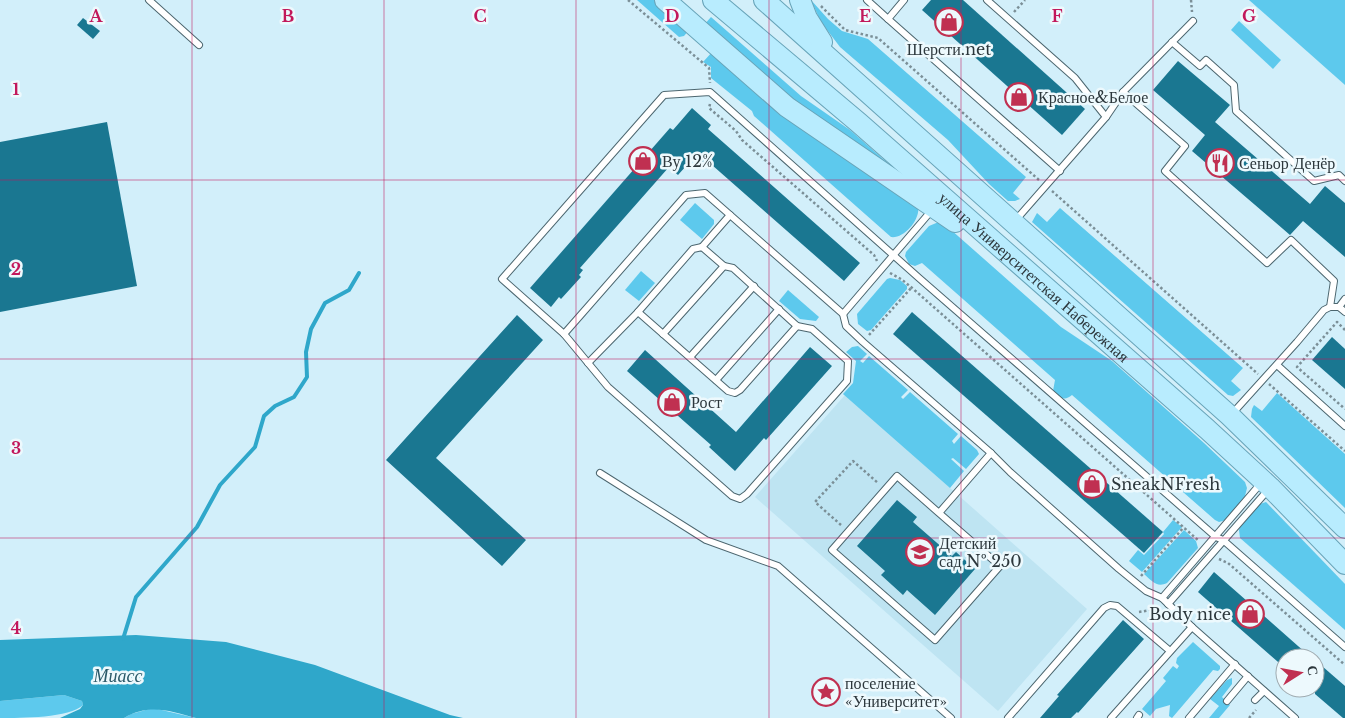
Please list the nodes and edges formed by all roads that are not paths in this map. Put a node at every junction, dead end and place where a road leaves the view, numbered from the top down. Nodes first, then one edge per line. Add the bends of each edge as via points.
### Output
1 (149, 0) edge
2 (665, 0) edge
3 (713, 0) edge
4 (764, 0) edge
5 (800, 0) edge
6 (868, 0) edge
7 (904, 0) edge
8 (987, 0) edge
9 (888, 18) junction
10 (1193, 21) dead end
11 (1172, 42) junction
12 (199, 45) dead end
13 (834, 61) junction
14 (1122, 92) junction
15 (1106, 117) junction
16 (1060, 171) junction
17 (1345, 181) edge
18 (935, 207) junction
19 (730, 215) junction
20 (1013, 224) junction
21 (702, 247) junction
22 (894, 255) junction
23 (724, 266) junction
24 (754, 286) junction
25 (1345, 299) edge
26 (1069, 307) junction
27 (1330, 307) junction
28 (1338, 307) junction
29 (779, 309) junction
30 (638, 312) junction
31 (1345, 312) edge
32 (843, 314) junction
33 (797, 326) junction
34 (564, 334) junction
35 (663, 334) junction
36 (690, 358) junction
37 (588, 363) junction
38 (1277, 365) junction
39 (716, 380) junction
40 (1230, 416) junction
41 (1345, 426) edge
42 (992, 454) junction
43 (600, 473) dead end
44 (1266, 484) junction
45 (939, 513) junction
46 (1345, 528) edge
47 (1216, 537) junction
48 (1223, 540) junction
49 (1345, 564) edge
50 (1162, 598) junction
51 (1168, 604) junction
52 (1192, 627) junction
53 (1345, 647) edge
54 (1170, 651) junction
55 (1235, 664) junction
56 (1248, 676) junction
57 (1264, 691) junction
58 (1256, 700) dead end
59 (1227, 701) dead end
60 (951, 718) edge
61 (1008, 718) edge
62 (1110, 718) edge
63 (1189, 718) edge
64 (1295, 718) edge

1 - 12 lane
2 - 18 main road via 787,107
3 - 26 main road, улица Университетская Набережная
4 - 13 main road, улица Университетская Набережная
5 - 13 main road via 807,18
6 - 9 lane
7 - 9 lane
8 - 15 lane via 1075,78
9 - 16 lane
10 - 11 lane
11 - 14 lane
11 - 17 lane via 1200,66 1206,60 1234,85 1236,111 1314,181 1339,175
13 - 20 main road, улица Университетская Набережная
14 - 15 lane
14 - 27 lane via 1185,146 1165,171 1267,263 1291,240 1334,281
15 - 16 lane
16 - 20 lane
18 - 22 lane
18 - 26 main road
19 - 21 lane
19 - 32 lane
19 - 34 lane via 705,193 686,195
20 - 40 main road, улица Университетская Набережная
21 - 23 lane
21 - 30 lane via 693,249
22 - 32 lane
22 - 34 lane via 710,92 664,95 502,279
22 - 47 lane
23 - 24 lane via 733,268
23 - 35 lane
24 - 29 lane
24 - 36 lane
25 - 28 lane
26 - 44 main road, улица Университетская Набережная
27 - 28 lane
27 - 38 lane
28 - 31 lane
29 - 33 lane
29 - 39 lane
30 - 35 lane
30 - 37 lane
32 - 42 lane via 846,326 863,342
33 - 37 lane via 812,329 848,361 847,381 740,498 732,496 608,386
33 - 39 lane via 740,390 735,393 728,391
34 - 37 lane
35 - 36 lane
36 - 39 lane
38 - 40 lane
38 - 41 lane
40 - 46 main road, улица Университетская Набережная
42 - 45 lane
42 - 50 lane via 1135,582
43 - 60 lane via 706,540 778,566
44 - 47 lane
44 - 48 lane
44 - 49 main road, улица Университетская Набережная
45 - 45 lane via 897,476 832,550 936,640 1000,566
47 - 48 lane
47 - 50 lane
48 - 51 lane
48 - 53 lane
50 - 51 lane
51 - 52 lane
52 - 54 lane
52 - 55 lane
54 - 61 lane via 1117,606 1110,605
54 - 62 lane
55 - 56 lane
55 - 63 lane
56 - 57 lane
56 - 59 lane
57 - 58 lane
57 - 64 lane

